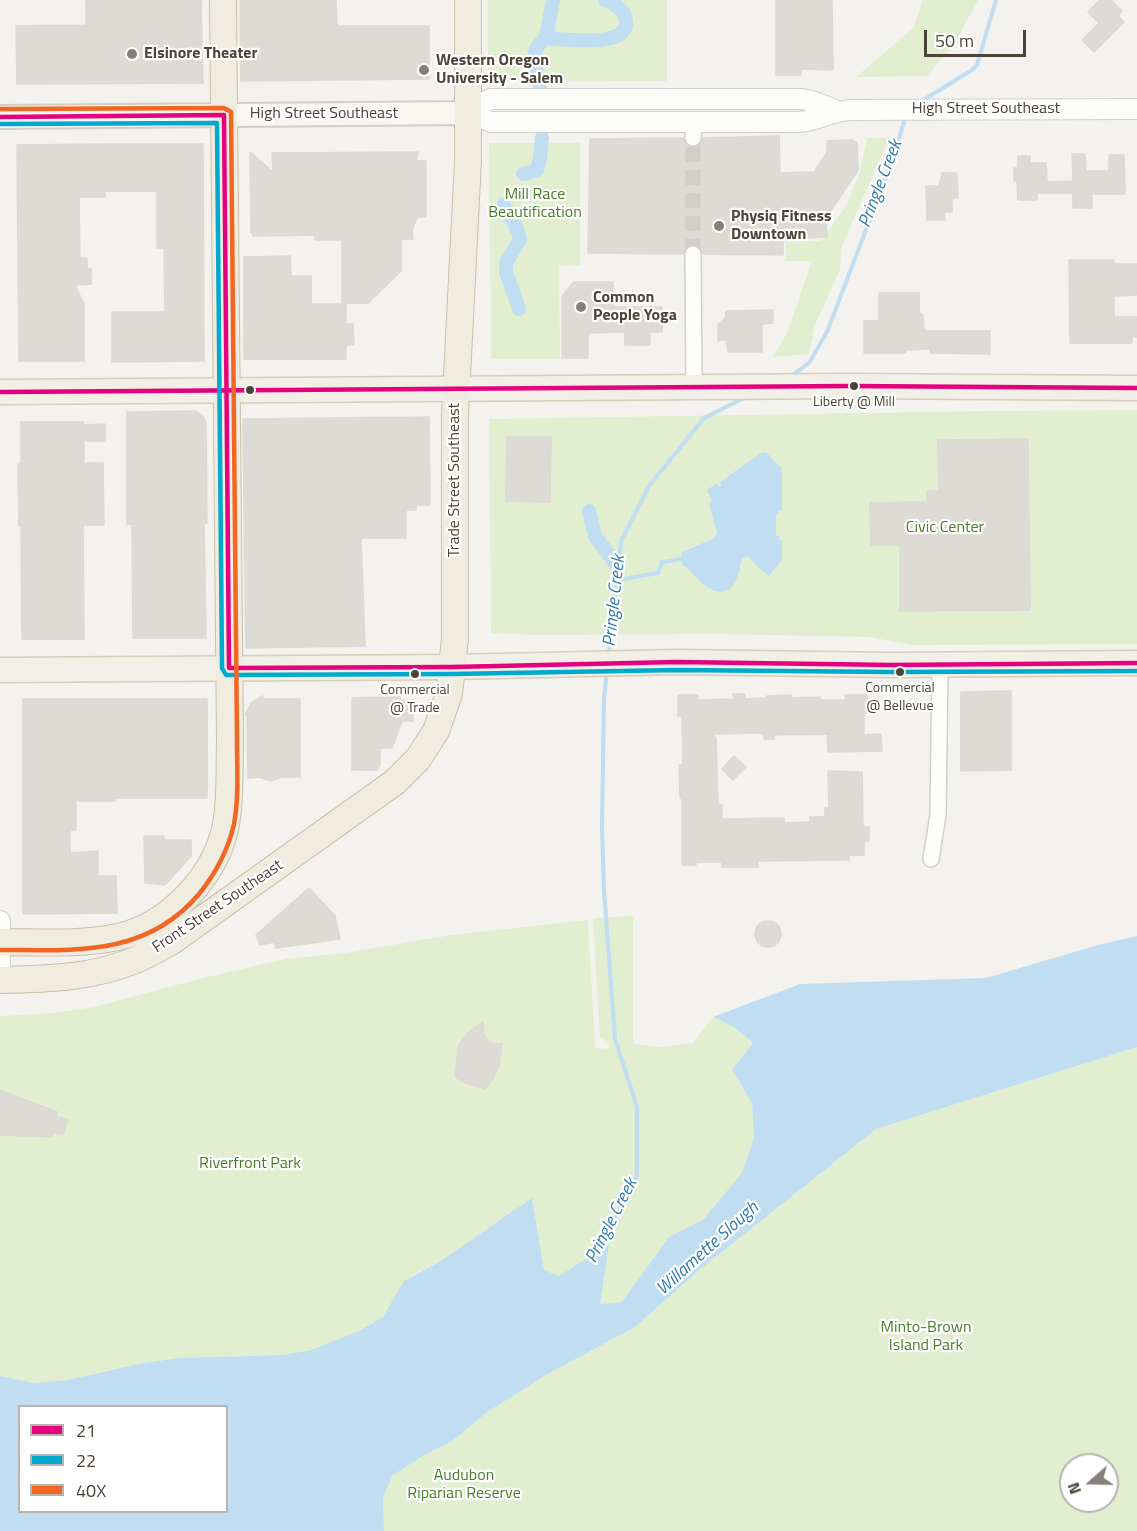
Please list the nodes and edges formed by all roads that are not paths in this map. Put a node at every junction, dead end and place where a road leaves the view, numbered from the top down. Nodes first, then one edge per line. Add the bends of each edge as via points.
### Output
1 (223, 0) edge
2 (468, 0) edge
3 (1137, 109) edge
4 (835, 110) junction
5 (468, 113) junction
6 (224, 115) junction
7 (0, 117) edge
8 (693, 254) tunnel mouth
9 (685, 387) junction
10 (1137, 388) edge
11 (456, 389) junction
12 (226, 391) junction
13 (0, 392) edge
14 (1137, 663) edge
15 (940, 665) junction
16 (488, 666) junction
17 (452, 667) junction
18 (229, 668) junction
19 (0, 670) edge
20 (449, 694) junction
21 (381, 793) joint
22 (931, 859) dead end
23 (0, 921) edge
24 (0, 942) edge
25 (0, 980) edge

1 - 6 highway
2 - 5 highway, Trade Street Southeast
3 - 4 street, High Street Southeast
4 - 5 street, High Street Southeast via 814,120 694,130 491,122
4 - 5 street, High Street Southeast via 802,99 490,99
5 - 6 main road, High Street Southeast
5 - 11 highway, Trade Street Southeast
6 - 7 main road, High Street Southeast
6 - 12 highway
8 - 9 street via 694,357
9 - 10 main road
9 - 11 main road
11 - 12 main road
11 - 17 highway, Trade Street Southeast
12 - 13 main road
12 - 18 highway
14 - 15 main road
15 - 16 main road via 677,662
15 - 22 street via 938,815
16 - 17 main road
16 - 20 main road
17 - 18 main road
17 - 20 highway, Trade Street Southeast
18 - 19 main road
18 - 24 highway via 226,824 222,843 190,893 143,928 120,936
20 - 21 highway, Trade Street Southeast via 436,731 418,759
21 - 25 highway, Front Street Southeast via 172,941 139,959 75,977
23 - 24 street
24 - 25 street

